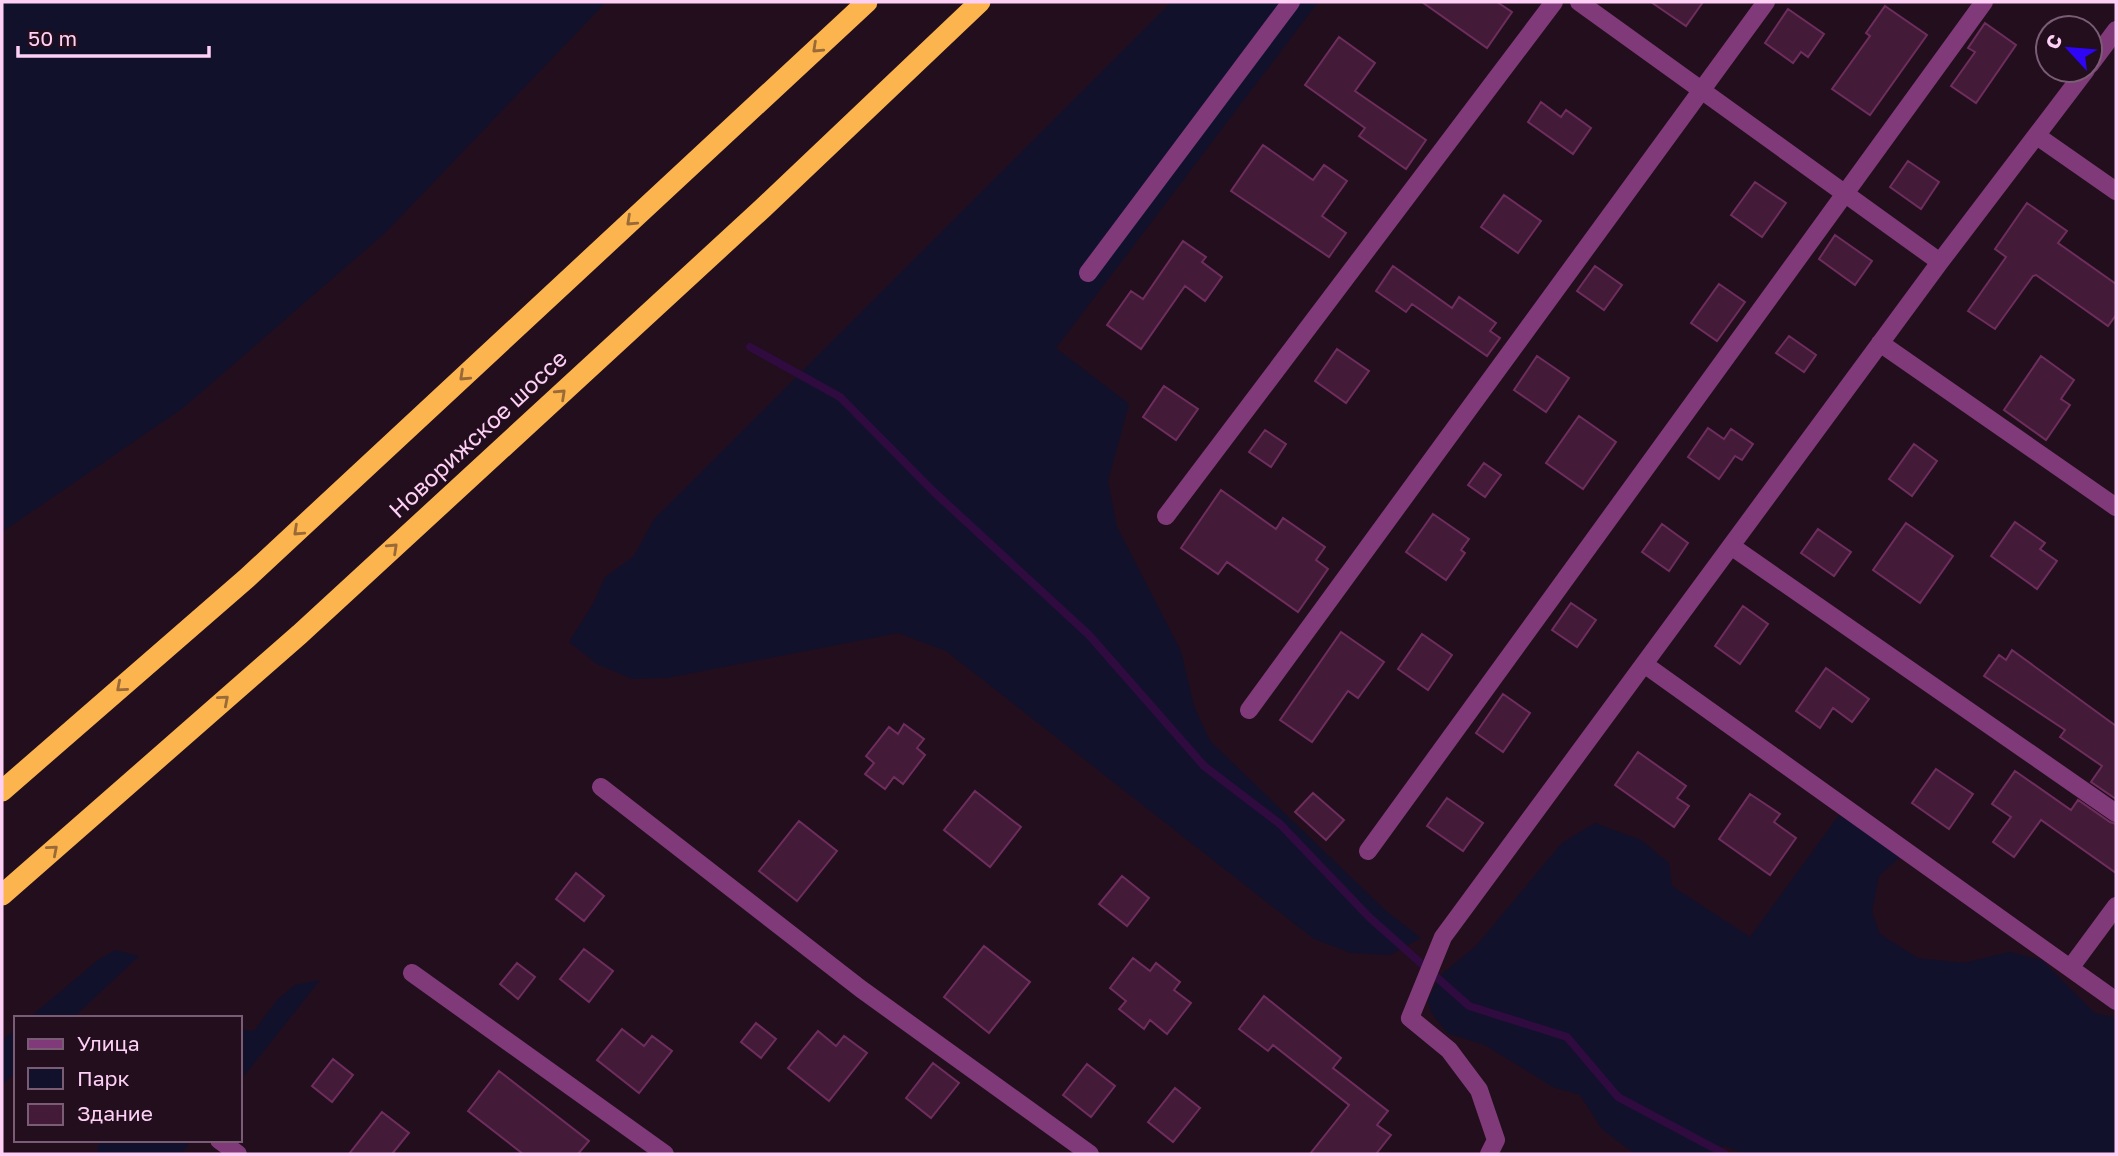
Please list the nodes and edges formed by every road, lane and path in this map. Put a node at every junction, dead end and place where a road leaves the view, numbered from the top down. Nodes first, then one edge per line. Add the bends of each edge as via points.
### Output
1 (867, 2) edge
2 (980, 2) edge
3 (1291, 2) edge
4 (1554, 2) edge
5 (1579, 2) edge
6 (1766, 2) edge
7 (1984, 2) edge
8 (2116, 30) edge
9 (2104, 46) edge
10 (2076, 84) edge
11 (1702, 89) junction
12 (2037, 136) junction
13 (2116, 191) edge
14 (1845, 193) junction
15 (1940, 262) junction
16 (1088, 273) dead end
17 (1880, 343) junction
18 (2116, 506) edge
19 (1166, 516) dead end
20 (1731, 546) junction
21 (1644, 664) junction
22 (1250, 710) dead end
23 (601, 787) dead end
24 (2, 791) edge
25 (2116, 813) edge
26 (1368, 851) dead end
27 (2, 895) edge
28 (2116, 906) edge
29 (2071, 967) junction
30 (412, 973) dead end
31 (2116, 1001) edge
32 (222, 1142) edge
33 (238, 1154) edge
34 (665, 1154) edge
35 (1090, 1154) edge
36 (1489, 1154) edge

1 -> 24 highway via 247,578
27 -> 2 highway, Новорижское шоссе via 300,635
3 - 16 street
4 - 19 street
5 - 11 street
6 - 11 street
7 - 14 street
8 - 9 street
10 - 12 street
11 - 14 street
11 - 22 street
12 - 13 street
12 - 15 street
14 - 15 street
14 - 26 street
15 - 17 street
17 - 18 street
17 - 20 street
20 - 21 street
20 - 25 street
21 - 29 street
21 - 36 street via 1443,937 1410,1018 1449,1050 1479,1090 1496,1140
23 - 35 street via 861,989
28 - 29 street
29 - 31 street
30 - 34 street
32 - 33 street

